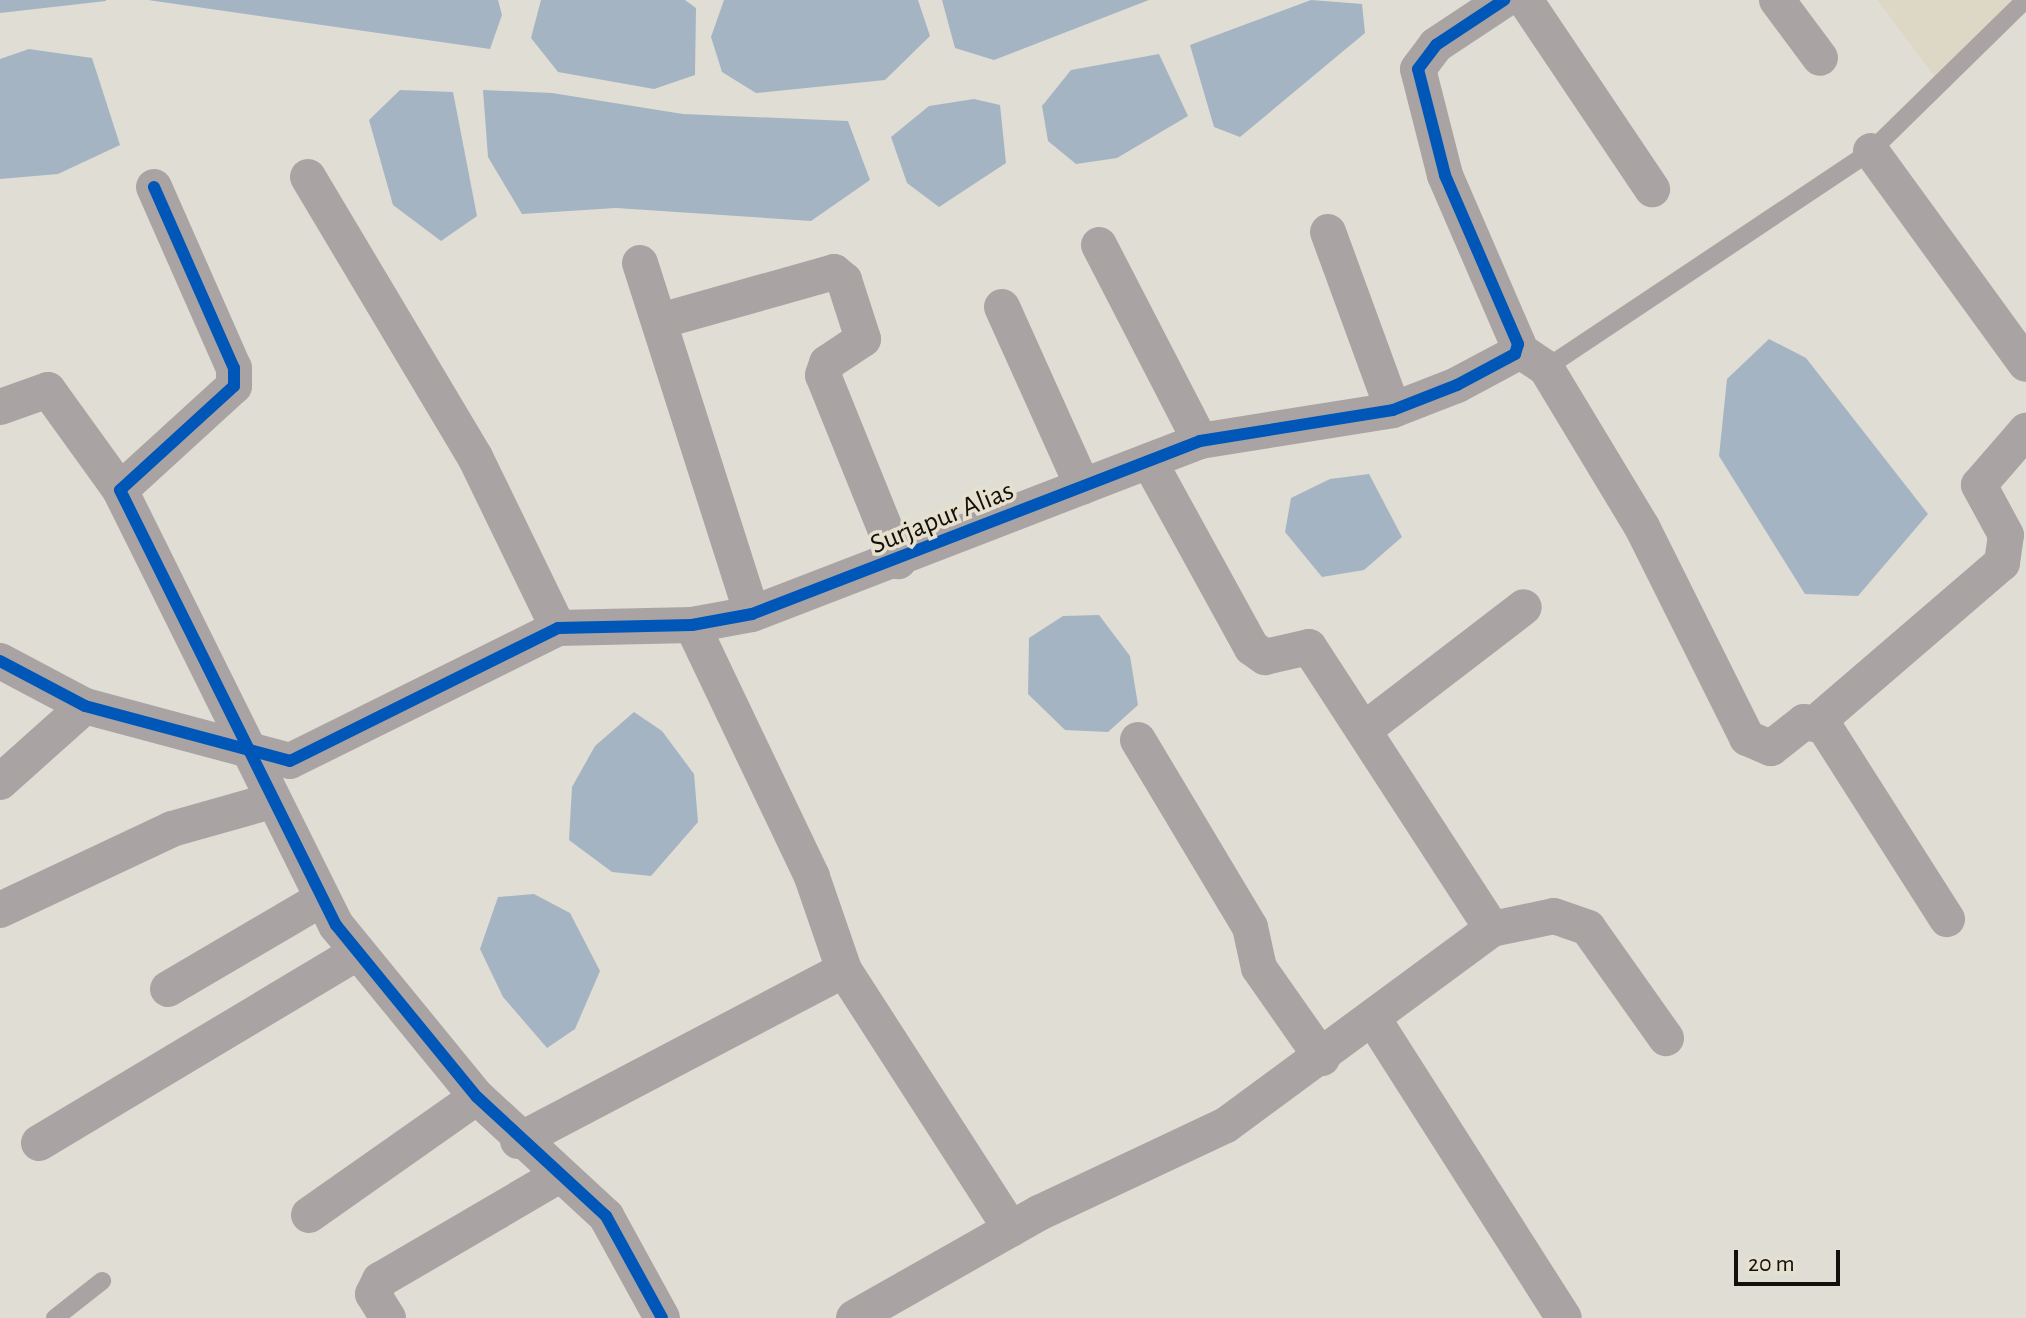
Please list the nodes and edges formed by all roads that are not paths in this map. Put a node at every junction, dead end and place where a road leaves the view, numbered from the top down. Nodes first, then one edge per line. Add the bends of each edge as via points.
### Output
1 (1504, 0) edge
2 (1525, 0) edge
3 (1777, 0) edge
4 (2025, 0) edge
5 (1820, 58) dead end
6 (1871, 151) junction
7 (308, 177) dead end
8 (154, 187) dead end
9 (1652, 189) dead end
10 (1328, 232) dead end
11 (1099, 245) dead end
12 (640, 263) dead end
13 (1002, 307) dead end
14 (660, 321) junction
15 (1532, 359) junction
16 (2026, 364) edge
17 (0, 407) edge
18 (1393, 410) junction
19 (2026, 431) edge
20 (1200, 441) junction
21 (1149, 461) junction
22 (1083, 487) junction
23 (120, 490) junction
24 (898, 561) junction
25 (1524, 607) dead end
26 (752, 614) junction
27 (692, 625) junction
28 (558, 628) junction
29 (0, 661) edge
30 (85, 706) junction
31 (1817, 722) junction
32 (1365, 729) junction
33 (1138, 740) dead end
34 (253, 753) junction
35 (0, 782) edge
36 (271, 801) junction
37 (320, 900) junction
38 (0, 910) edge
39 (1947, 919) dead end
40 (1492, 929) junction
41 (356, 953) junction
42 (844, 970) junction
43 (168, 989) dead end
44 (1374, 1020) junction
45 (1666, 1038) dead end
46 (1322, 1058) junction
47 (477, 1097) junction
48 (518, 1141) junction
49 (39, 1143) dead end
50 (560, 1175) junction
51 (309, 1215) dead end
52 (1011, 1229) junction
53 (102, 1281) dead end
54 (55, 1318) edge
55 (388, 1318) edge
56 (662, 1318) edge
57 (854, 1318) edge
58 (1564, 1318) edge

1 - 15 street via 1426,55 1417,81 1465,228
2 - 9 street
3 - 5 street
4 - 6 lane
6 - 15 lane
6 - 16 street
7 - 28 street via 475,457
8 - 23 street via 234,368 234,386
10 - 18 street
11 - 20 street
12 - 14 street
13 - 22 street
14 - 24 street via 834,272 844,280 863,339 827,363 823,375
14 - 26 street
15 - 18 street, Surjapur Alias
15 - 31 street via 1642,527 1747,738 1771,748 1804,722
17 - 23 street via 48,390
18 - 20 street, Surjapur Alias
19 - 31 street via 1979,485 2006,535 2002,563
20 - 21 street, Surjapur Alias
21 - 22 street, Surjapur Alias
21 - 32 street via 1257,655 1309,647
22 - 24 street, Surjapur Alias
23 - 34 street
24 - 26 street, Surjapur Alias
25 - 32 street
26 - 27 street, Surjapur Alias
27 - 28 street, Surjapur Alias
27 - 42 street via 812,877
28 - 34 street, Surjapur Alias via 290,761
29 - 30 street, Surjapur Alias
30 - 34 street, Surjapur Alias
30 - 35 street
31 - 39 street
32 - 40 street
33 - 46 street via 1250,927 1259,968
34 - 36 street
36 - 37 street
36 - 38 street via 172,829
37 - 41 street
37 - 43 street
40 - 44 street
40 - 45 street via 1554,916 1588,928
41 - 47 street
41 - 49 street
42 - 48 street
42 - 52 street
44 - 46 street
44 - 58 street
46 - 52 street via 1226,1125
47 - 48 street
47 - 51 street
48 - 50 street
50 - 55 street via 380,1280 373,1294
50 - 56 street via 606,1216
52 - 57 street
53 - 54 lane

